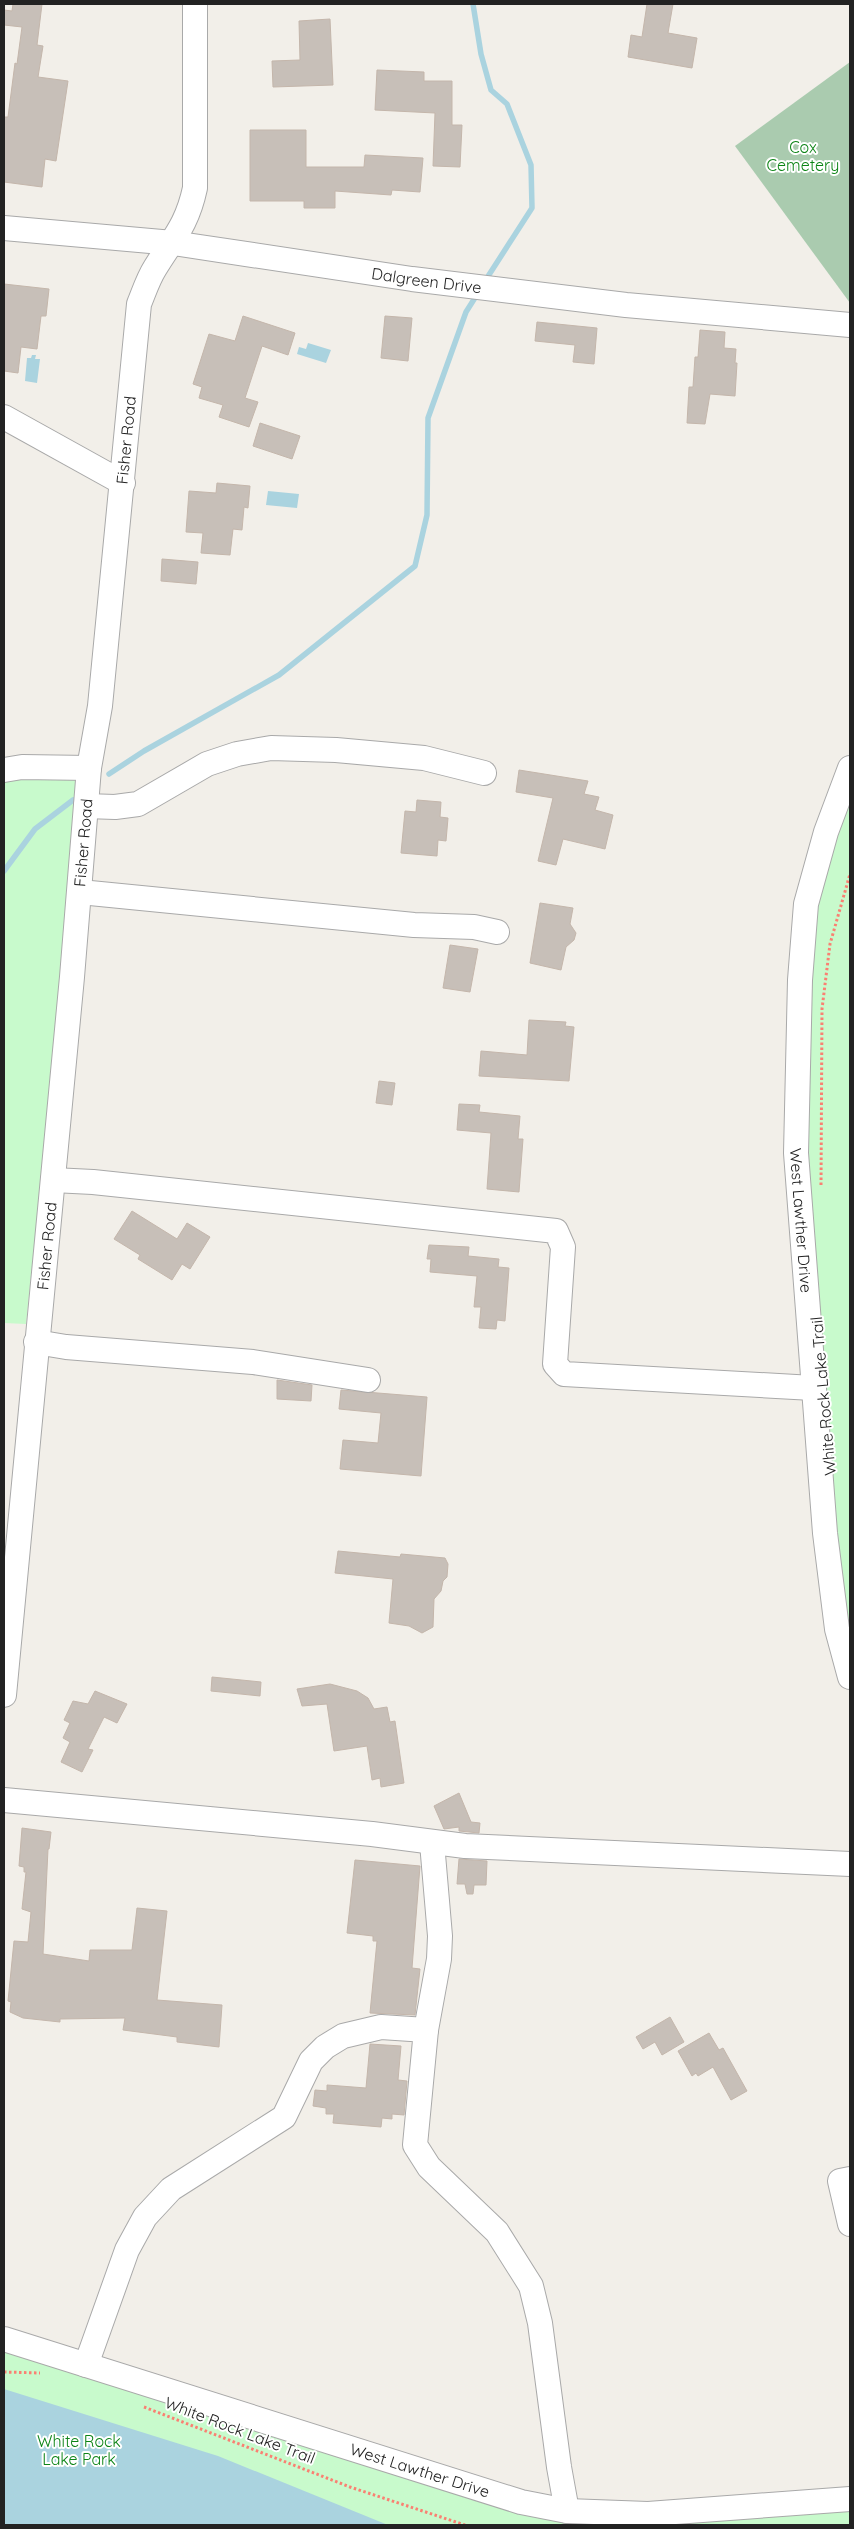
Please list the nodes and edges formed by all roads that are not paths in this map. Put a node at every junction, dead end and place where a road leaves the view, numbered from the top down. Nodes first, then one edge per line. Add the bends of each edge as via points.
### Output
1 (195, 4) edge
2 (4, 228) edge
3 (173, 243) junction
4 (850, 325) edge
5 (4, 417) edge
6 (123, 483) junction
7 (10, 763) edge
8 (88, 768) junction
9 (850, 768) edge
10 (484, 773) dead end
11 (86, 806) junction
12 (80, 892) junction
13 (496, 932) dead end
14 (53, 1180) junction
15 (36, 1342) junction
16 (368, 1380) dead end
17 (813, 1388) junction
18 (850, 1678) edge
19 (4, 1695) edge
20 (4, 1800) edge
21 (432, 1843) junction
22 (850, 1864) edge
23 (426, 2030) junction
24 (850, 2179) edge
25 (850, 2224) edge
26 (4, 2339) edge
27 (86, 2365) junction
28 (850, 2499) edge
29 (567, 2511) junction

1 - 3 street, Fisher Road via 195,188 190,212
2 - 3 street, Dalgreen Drive
3 - 4 street, Dalgreen Drive via 412,280 636,306
3 - 6 street, Fisher Road via 154,269 139,304
5 - 6 street
6 - 8 street, Fisher Road via 100,706
7 - 8 street
8 - 11 street, Fisher Road
9 - 17 street, West Lawther Drive via 826,832 806,904 800,980 796,1153
10 - 11 street via 424,758 272,748 206,764 138,804
11 - 12 street, Fisher Road
12 - 13 street via 384,923 474,927
12 - 14 street, Fisher Road
14 - 15 street, Fisher Road
14 - 17 street via 556,1231 563,1247 555,1364 564,1374
15 - 16 street via 253,1362
15 - 19 street, Fisher Road
17 - 18 street, West Lawther Drive via 824,1533 837,1629
20 - 21 street via 372,1834
21 - 22 street
21 - 23 street via 440,1936
23 - 27 street via 381,2027 342,2036 324,2047 311,2061 284,2117 171,2189 145,2217 127,2250
23 - 29 street via 415,2145 429,2167 497,2232 531,2286 540,2323
24 - 25 street via 840,2181
26 - 27 street, West Lawther Drive
27 - 29 street, West Lawther Drive via 450,2481 521,2502
28 - 29 street, West Lawther Drive via 648,2514

